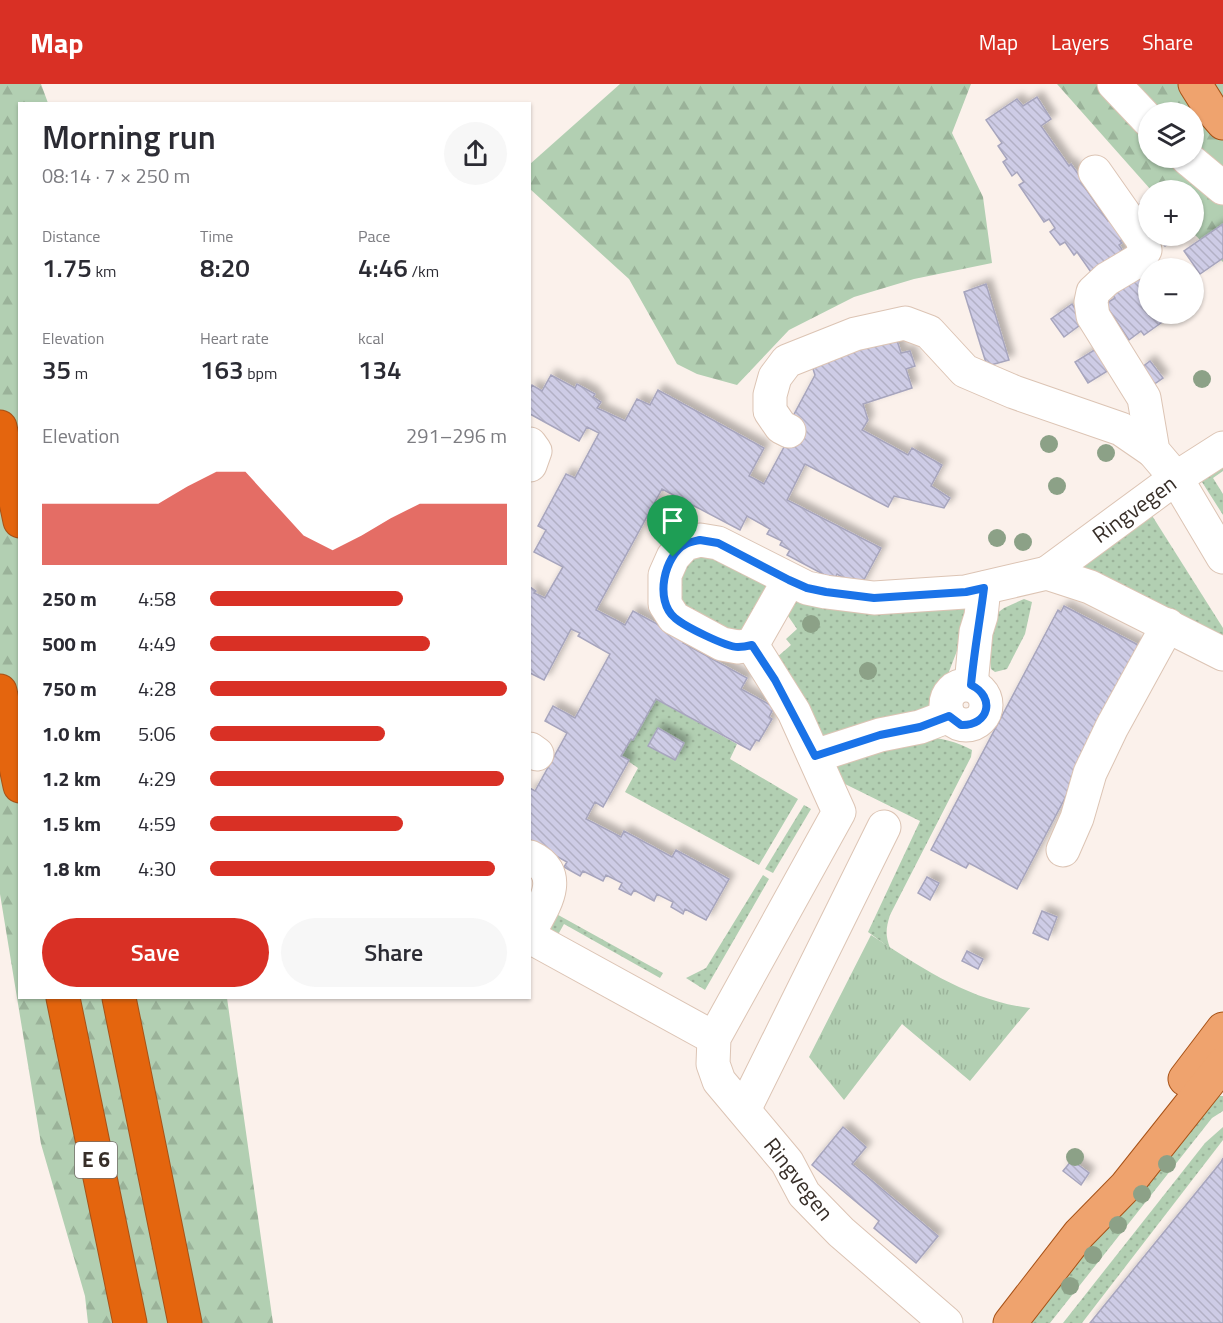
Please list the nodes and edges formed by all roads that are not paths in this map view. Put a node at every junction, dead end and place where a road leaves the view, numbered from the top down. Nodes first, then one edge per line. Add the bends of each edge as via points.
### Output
1 (1114, 84) edge
2 (1195, 84) edge
3 (1138, 109) edge
4 (1223, 123) edge
5 (1199, 168) edge
6 (1095, 172) dead end
7 (1223, 188) edge
8 (0, 427) edge
9 (789, 431) dead end
10 (531, 445) edge
11 (1223, 448) edge
12 (1153, 451) junction
13 (531, 462) edge
14 (1176, 478) junction
15 (18, 512) edge
16 (1223, 557) edge
17 (1047, 573) junction
18 (789, 580) junction
19 (984, 588) junction
20 (1168, 625) junction
21 (752, 645) junction
22 (1223, 654) edge
23 (0, 691) edge
24 (815, 756) junction
25 (18, 776) edge
26 (884, 827) dead end
27 (1063, 850) dead end
28 (531, 858) edge
29 (531, 930) edge
30 (531, 938) edge
31 (63, 999) edge
32 (119, 999) edge
33 (1223, 1029) edge
34 (714, 1038) junction
35 (1223, 1064) edge
36 (744, 1110) junction
37 (1079, 1234) junction
38 (129, 1323) edge
39 (185, 1323) edge
40 (946, 1323) edge
41 (1010, 1323) edge

1 - 3 street
2 - 4 main road
5 - 7 street
6 - 12 street via 1142,239 1145,250 1139,261 1107,279 1094,292 1091,302 1094,316 1144,398
8 - 15 highway
9 - 12 street via 781,427 770,411 775,377 787,361 855,334 905,323 929,332 965,371 1121,429
10 - 13 street via 535,451
11 - 14 street, Ringvegen
12 - 14 street
14 - 16 street
14 - 17 street, Ringvegen
17 - 19 street, Ringvegen
17 - 20 street via 1090,587
18 - 19 street, Ringvegen via 807,588 874,598
18 - 21 street
18 - 21 street via 718,543 700,540 685,544 673,557 664,586 665,604 674,618 722,644
19 - 24 street via 971,685 949,693 949,716
20 - 22 street
20 - 27 street via 1090,773
21 - 24 street via 785,696
23 - 25 highway
24 - 34 street via 838,812
26 - 36 street
28 - 29 street via 542,864 550,885 549,896
30 - 34 street
31 - 38 highway, E 6
32 - 39 highway, E 6
33 - 37 main road via 1110,1175
34 - 36 street, Ringvegen via 713,1065 719,1081
35 - 37 main road via 1126,1186
36 - 40 street, Ringvegen via 788,1162 804,1194 841,1232
37 - 41 main road

